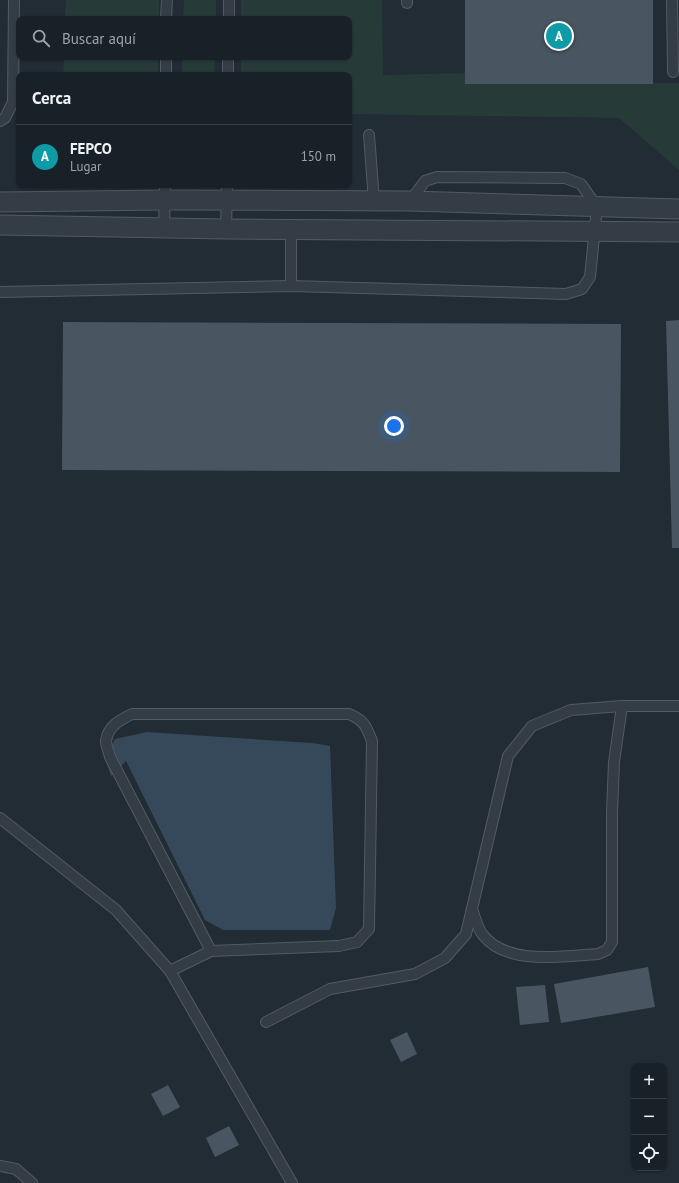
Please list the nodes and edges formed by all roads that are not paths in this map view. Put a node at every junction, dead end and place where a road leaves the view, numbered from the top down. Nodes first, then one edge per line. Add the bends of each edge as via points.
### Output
1 (14, 0) edge
2 (166, 0) edge
3 (229, 0) edge
4 (672, 0) edge
5 (166, 16) edge
6 (229, 16) edge
7 (166, 60) edge
8 (228, 60) edge
9 (166, 72) edge
10 (228, 72) edge
11 (673, 72) dead end
12 (0, 121) edge
13 (369, 135) dead end
14 (165, 192) edge
15 (226, 192) edge
16 (374, 201) junction
17 (410, 201) junction
18 (0, 202) edge
19 (597, 207) junction
20 (679, 208) edge
21 (0, 225) edge
22 (164, 227) junction
23 (226, 229) junction
24 (291, 229) junction
25 (594, 231) junction
26 (679, 232) edge
27 (291, 286) junction
28 (0, 292) edge
29 (622, 706) junction
30 (679, 706) edge
31 (0, 818) edge
32 (472, 908) junction
33 (211, 951) junction
34 (170, 971) junction
35 (266, 1022) dead end
36 (0, 1166) edge
37 (32, 1183) edge
38 (292, 1183) edge

1 - 12 lane via 13,102 5,118
2 - 5 lane
3 - 6 lane
4 - 11 lane
7 - 9 lane
8 - 10 lane
13 - 16 lane
14 - 15 street
14 - 18 street
14 - 22 lane
15 - 16 street
15 - 23 lane
16 - 17 street
17 - 19 street
17 - 19 lane via 425,181 438,177 565,178 581,184
19 - 20 street
19 - 25 lane
21 - 22 street
22 - 23 street
23 - 24 street
24 - 25 street
24 - 27 lane
25 - 26 street
25 - 27 lane via 590,278 582,289 566,294
27 - 28 lane
29 - 30 lane
29 - 32 lane via 571,710 532,726 508,756
29 - 32 lane via 614,762 612,942 607,950 598,954 534,957 511,953 493,945 482,934
31 - 34 lane via 116,910
32 - 35 lane via 466,934 445,958 415,974 330,989
33 - 33 lane via 339,946 357,942 369,929 372,741 361,719 349,714 132,714 119,720 111,729 106,742 110,757
33 - 34 lane
34 - 38 lane
36 - 37 lane via 16,1169

